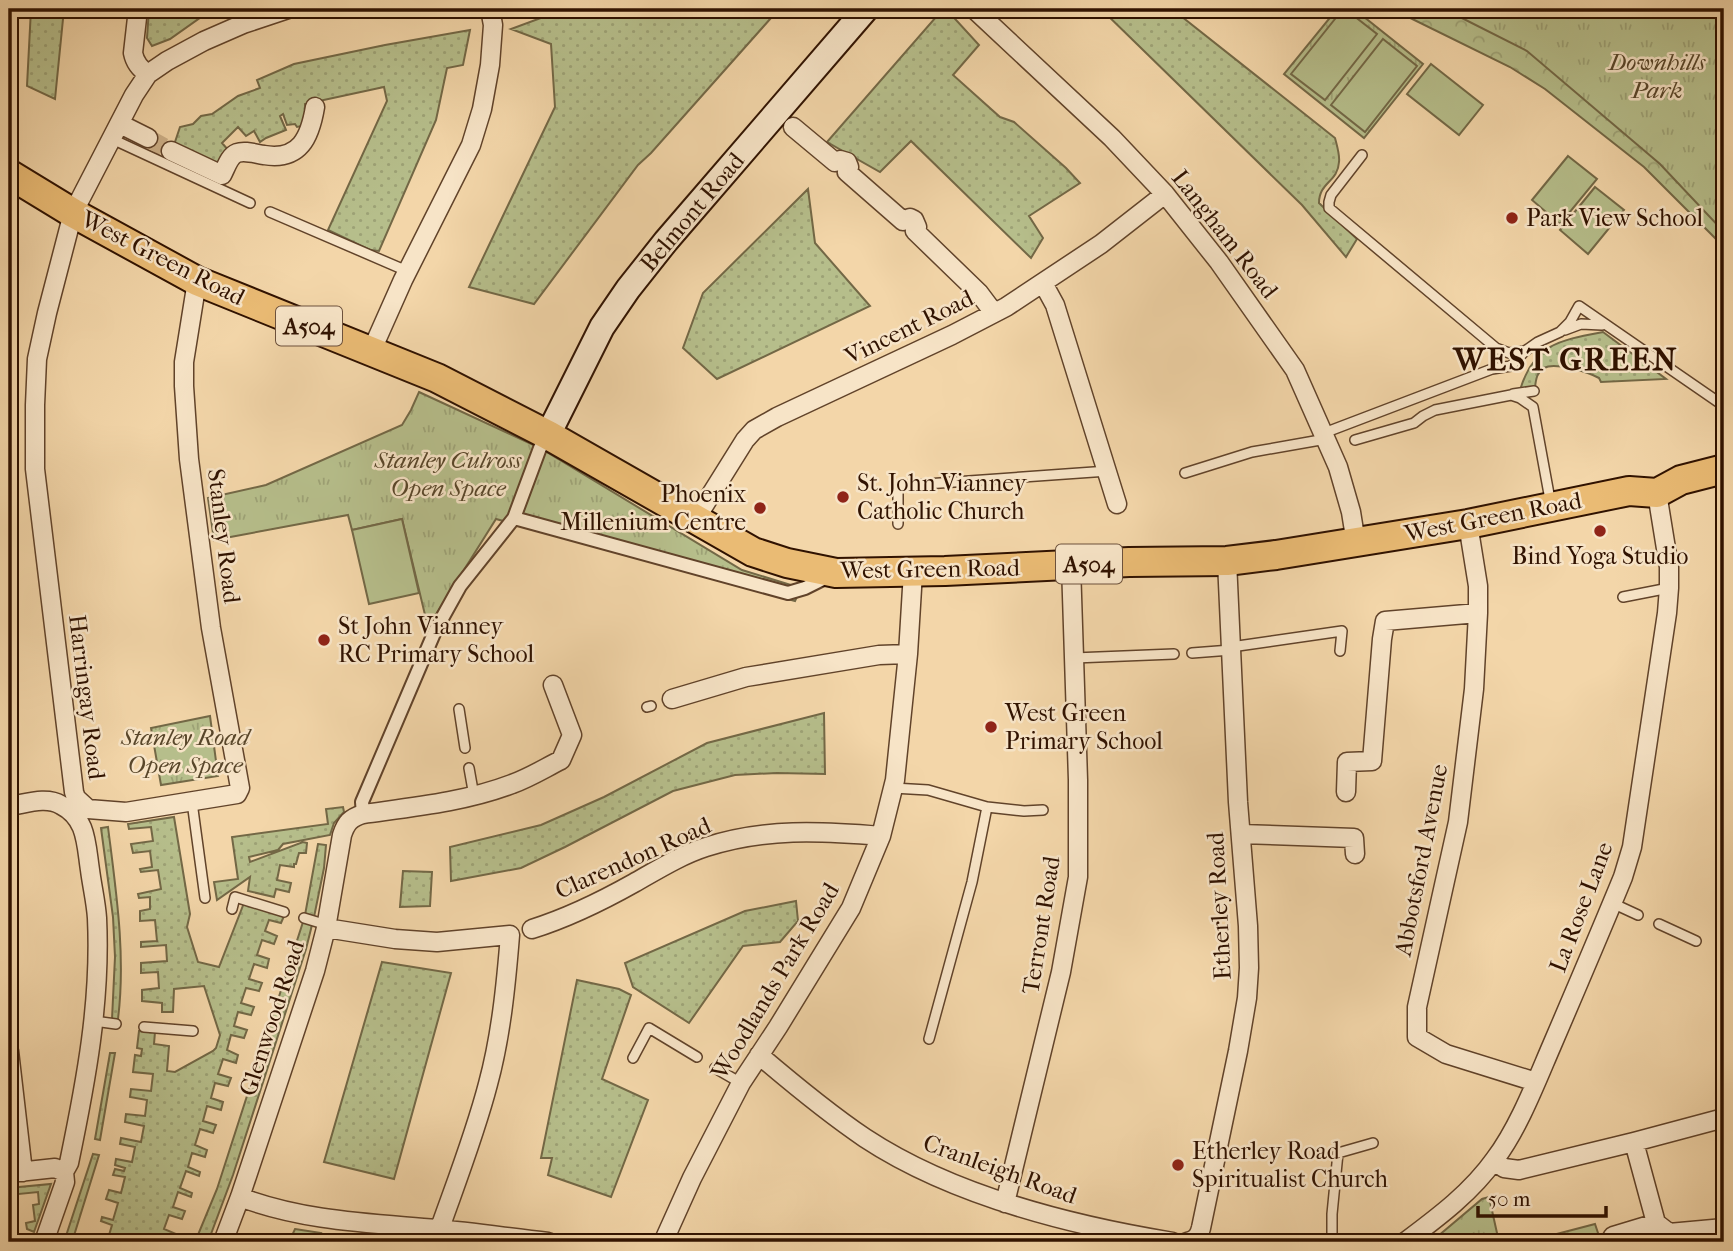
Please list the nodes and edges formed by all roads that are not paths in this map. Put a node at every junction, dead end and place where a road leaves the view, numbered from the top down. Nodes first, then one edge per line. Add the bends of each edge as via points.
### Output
1 (138, 9) edge
2 (288, 9) edge
3 (490, 9) edge
4 (866, 9) edge
5 (974, 9) edge
6 (148, 74) junction
7 (315, 107) dead end
8 (793, 127) dead end
9 (116, 131) junction
10 (148, 138) tunnel mouth
11 (171, 150) tunnel mouth
12 (1362, 155) dead end
13 (9, 174) edge
14 (1166, 194) junction
15 (250, 203) dead end
16 (270, 212) dead end
17 (73, 213) junction
18 (407, 271) junction
19 (197, 281) junction
20 (1043, 283) junction
21 (994, 313) junction
22 (1607, 326) junction
23 (1560, 332) junction
24 (1496, 348) junction
25 (1525, 351) junction
26 (371, 352) junction
27 (1492, 369) junction
28 (1534, 391) dead end
29 (1511, 395) junction
30 (1724, 406) edge
31 (548, 435) junction
32 (1325, 436) junction
33 (1355, 440) dead end
34 (1724, 469) edge
35 (1108, 471) junction
36 (1185, 473) dead end
37 (1657, 493) junction
38 (1117, 504) dead end
39 (1552, 506) junction
40 (514, 518) junction
41 (695, 520) junction
42 (898, 524) dead end
43 (1468, 524) junction
44 (1356, 543) junction
45 (1227, 561) junction
46 (1071, 565) junction
47 (913, 572) junction
48 (835, 573) junction
49 (1669, 588) junction
50 (1623, 597) dead end
51 (1478, 613) junction
52 (1231, 648) junction
53 (1340, 651) dead end
54 (1192, 653) dead end
55 (908, 654) junction
56 (1174, 654) dead end
57 (1074, 658) junction
58 (553, 685) dead end
59 (672, 699) dead end
60 (459, 709) dead end
61 (465, 748) dead end
62 (469, 768) dead end
63 (892, 789) junction
64 (1346, 792) dead end
65 (474, 796) junction
66 (191, 802) junction
67 (9, 806) edge
68 (78, 806) junction
69 (987, 807) junction
70 (1043, 810) dead end
71 (363, 814) junction
72 (1241, 834) junction
73 (881, 836) junction
74 (1355, 854) dead end
75 (205, 898) dead end
76 (1612, 903) junction
77 (232, 909) dead end
78 (284, 912) dead end
79 (1638, 915) dead end
80 (304, 918) dead end
81 (1659, 924) dead end
82 (327, 927) junction
83 (532, 929) dead end
84 (1696, 941) dead end
85 (94, 1021) junction
86 (117, 1024) dead end
87 (144, 1027) dead end
88 (193, 1031) dead end
89 (929, 1039) dead end
90 (9, 1051) edge
91 (760, 1055) junction
92 (697, 1057) dead end
93 (633, 1058) dead end
94 (715, 1068) dead end
95 (1536, 1082) junction
96 (741, 1083) junction
97 (1724, 1118) edge
98 (1634, 1142) junction
99 (1373, 1143) dead end
100 (1494, 1161) junction
101 (16, 1172) edge
102 (64, 1172) junction
103 (240, 1197) junction
104 (1005, 1202) junction
105 (1656, 1223) junction
106 (1724, 1228) edge
107 (437, 1236) edge
108 (1613, 1236) joint
109 (665, 1238) dead end
110 (44, 1242) edge
111 (223, 1242) edge
112 (548, 1242) edge
113 (1172, 1242) edge
114 (1190, 1242) edge
115 (1332, 1242) edge
116 (1405, 1242) edge
117 (1593, 1242) edge

1 - 6 street via 133,53
2 - 6 street via 204,41
3 - 18 street via 491,52 471,145
4 - 31 main road, Belmont Road via 628,289 602,327
5 - 14 street, Langham Road via 1081,107
6 - 9 street, Harringay Road
7 - 11 street via 308,135 295,150 276,156 237,153 222,175
8 - 21 street via 909,226
9 - 10 street
9 - 15 lane
9 - 17 street, Harringay Road
12 - 24 lane via 1331,195 1329,208
13 - 17 main road, West Green Road / A504
14 - 20 street, Vincent Road
14 - 32 street, Langham Road via 1295,370
16 - 18 lane
17 - 19 main road, West Green Road / A504
17 - 68 street, Harringay Road via 37,359 35,469
18 - 26 street
19 - 26 main road, West Green Road / A504
19 - 66 street, Stanley Road via 184,362 189,459 211,628 240,789 237,794
20 - 21 street, Vincent Road
20 - 35 street via 1055,305
21 - 41 street, Vincent Road via 754,430
22 - 23 lane via 1581,324
22 - 23 lane via 1579,306
22 - 30 lane
23 - 25 lane
24 - 25 lane via 1509,354
24 - 27 lane
25 - 27 lane via 1511,366
26 - 31 main road, West Green Road / A504 via 437,378
27 - 32 lane
28 - 29 lane
29 - 33 lane via 1435,410 1414,424
29 - 39 lane via 1533,407
31 - 40 street
31 - 41 main road, West Green Road / A504
32 - 36 lane
32 - 44 street, Langham Road via 1338,467
34 - 37 main road, West Green Road / A504 via 1681,480
35 - 38 street
35 - 42 lane via 898,486
37 - 39 main road, West Green Road / A504 via 1629,492
37 - 49 street, La Rose Lane
39 - 43 main road, West Green Road / A504
40 - 48 street via 788,593
40 - 71 street via 460,586 435,631 362,802
41 - 48 main road, West Green Road / A504 via 752,552
43 - 44 main road, West Green Road / A504
43 - 51 street, Abbotsford Avenue
44 - 45 main road, West Green Road / A504
45 - 46 main road, West Green Road / A504
45 - 52 street, Etherley Road
46 - 47 main road, West Green Road / A504
46 - 57 street, Terront Road
47 - 48 main road, West Green Road / A504
47 - 55 street, Woodlands Park Road
49 - 50 lane
49 - 76 street, La Rose Lane via 1632,847
51 - 64 street via 1385,621 1372,761 1348,762
51 - 95 street, Abbotsford Avenue via 1458,822 1417,1007 1417,1037 1446,1054
52 - 53 lane via 1342,631
52 - 54 lane
52 - 72 street, Etherley Road
55 - 59 street via 746,677
55 - 63 street, Woodlands Park Road
56 - 57 lane
57 - 104 street, Terront Road via 1078,877 1061,972
58 - 65 street via 572,736 561,760 514,784
60 - 61 lane
62 - 65 lane
63 - 69 lane via 928,790
63 - 73 street, Woodlands Park Road
65 - 71 street
66 - 68 street via 126,812
66 - 75 lane
67 - 68 street via 48,800
68 - 85 street, Harringay Road via 97,915
69 - 70 lane
69 - 89 lane via 972,882
71 - 82 street, Glenwood Road via 346,823 342,835
72 - 74 street via 1354,838
72 - 114 street, Etherley Road via 1248,926 1247,998 1202,1228
73 - 83 street, Clarendon Road via 799,831 755,834 705,847
73 - 91 street, Woodlands Park Road via 851,908
76 - 79 lane
76 - 95 street, La Rose Lane
77 - 78 lane via 236,897
80 - 82 lane
81 - 84 lane
82 - 103 street, Glenwood Road
82 - 107 street via 437,942 510,935 501,1024 488,1084
85 - 86 lane
85 - 102 street, Harringay Road
87 - 88 lane
90 - 101 street
91 - 96 street, Woodlands Park Road
91 - 104 street, Cranleigh Road via 895,1156
92 - 93 lane via 649,1028
94 - 96 lane
95 - 100 street, La Rose Lane
96 - 109 street, Woodlands Park Road
97 - 98 street
98 - 100 street via 1519,1170
98 - 105 street
99 - 115 lane via 1338,1153
100 - 116 street, La Rose Lane via 1440,1216
101 - 102 street via 55,1168
102 - 110 street, Harringay Road via 65,1182
103 - 107 street via 266,1207
103 - 111 street, Glenwood Road
104 - 113 street, Cranleigh Road via 1096,1228
105 - 106 street via 1669,1233
105 - 108 street
107 - 112 street
108 - 117 lane

